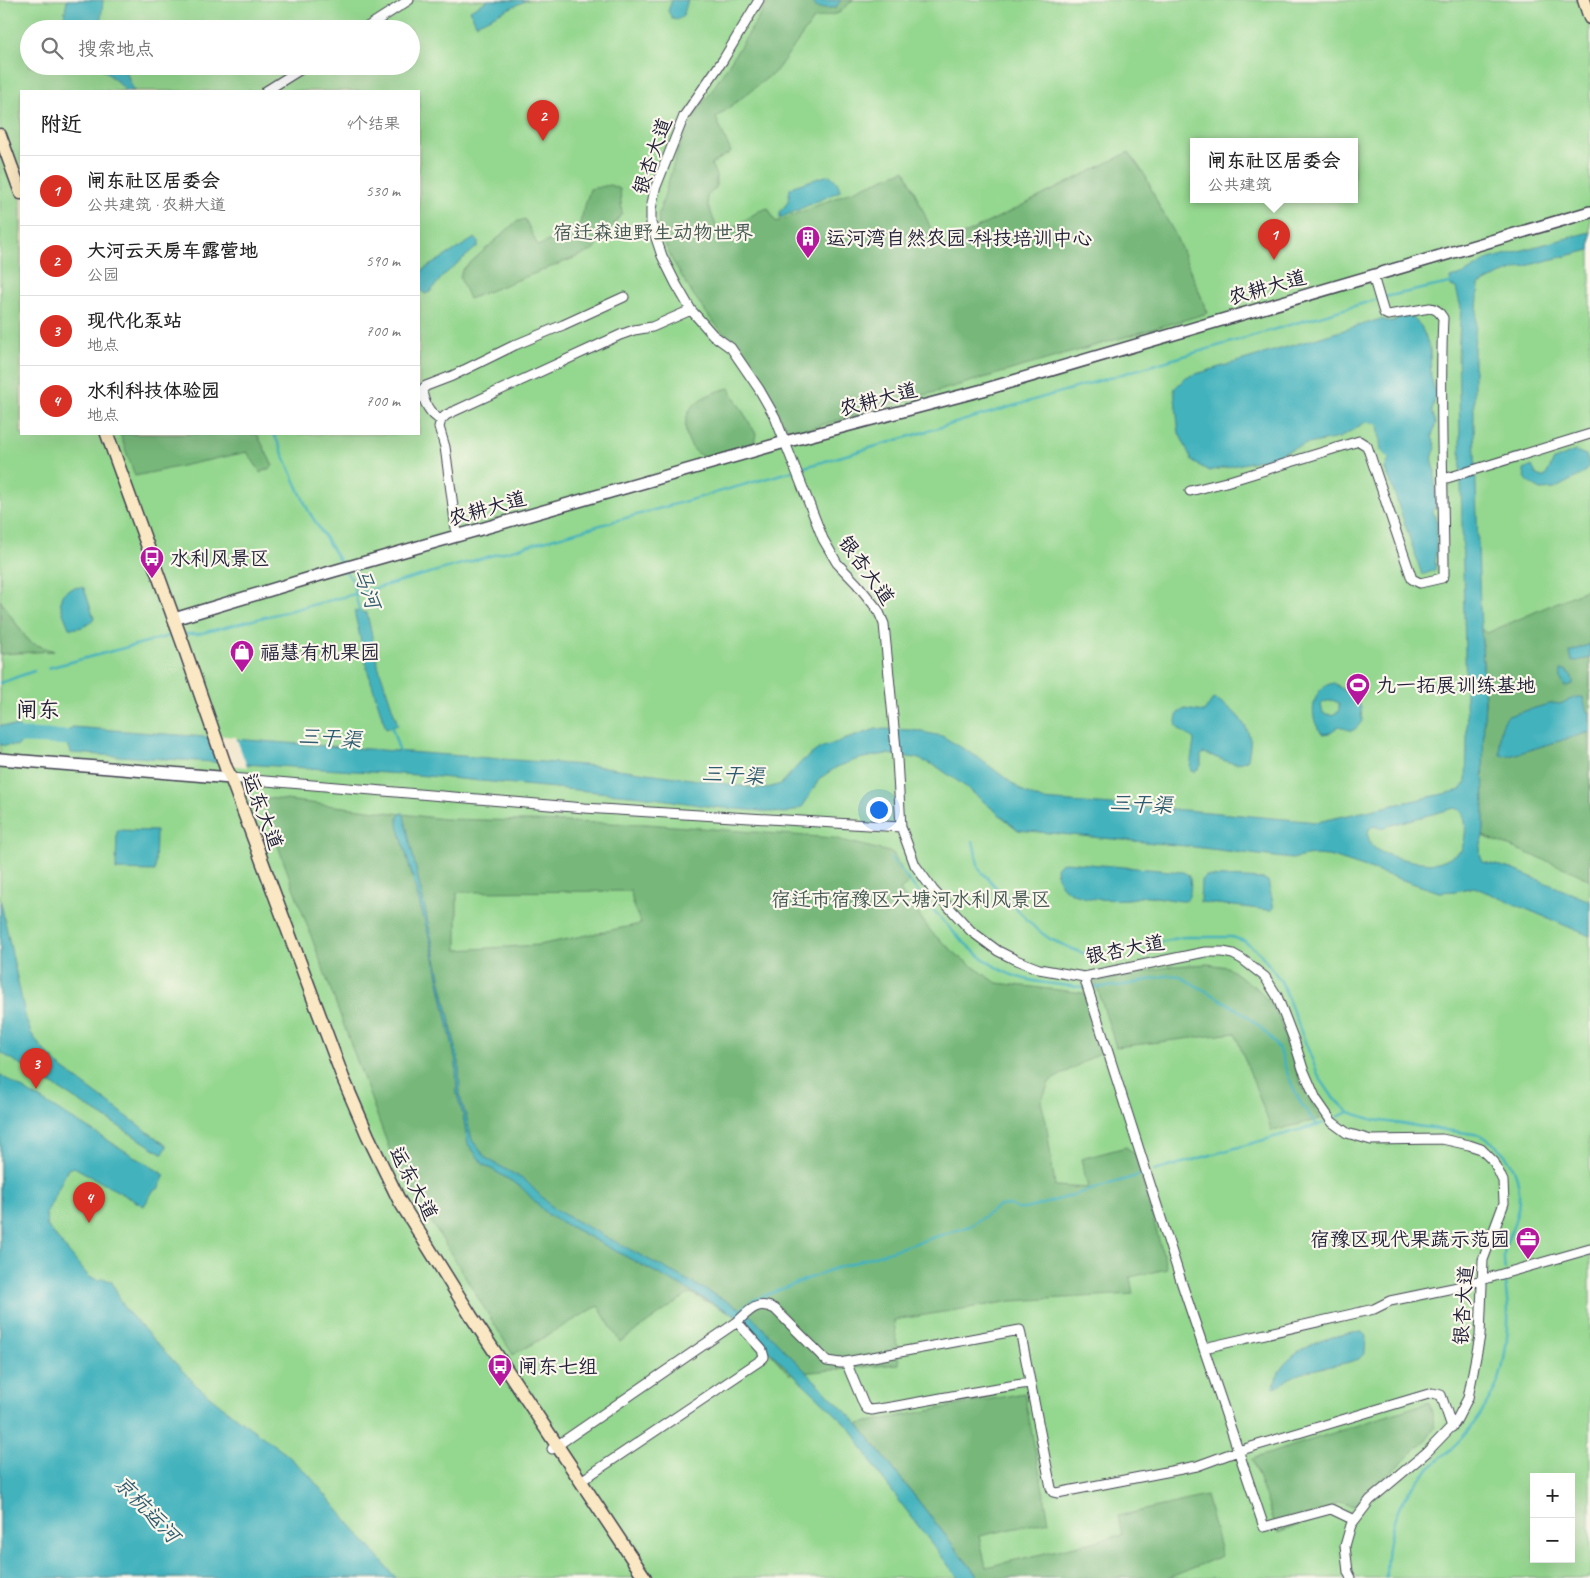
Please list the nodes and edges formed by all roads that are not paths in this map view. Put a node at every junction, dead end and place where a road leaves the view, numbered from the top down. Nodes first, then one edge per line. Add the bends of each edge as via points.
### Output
1 (409, 0) edge
2 (759, 0) edge
3 (1584, 0) edge
4 (1590, 18) edge
5 (378, 20) edge
6 (292, 75) edge
7 (268, 90) edge
8 (0, 135) edge
9 (20, 190) edge
10 (1590, 212) edge
11 (1373, 276) junction
12 (624, 297) dead end
13 (691, 310) junction
14 (441, 420) junction
15 (1590, 434) edge
16 (107, 435) edge
17 (785, 442) junction
18 (1447, 478) junction
19 (1190, 491) dead end
20 (457, 536) junction
21 (174, 619) junction
22 (0, 759) edge
23 (228, 774) junction
24 (901, 827) junction
25 (1084, 977) junction
26 (1590, 1250) edge
27 (1484, 1280) junction
28 (737, 1322) junction
29 (1204, 1348) junction
30 (846, 1362) junction
31 (1030, 1383) junction
32 (1452, 1427) junction
33 (554, 1447) junction
34 (1238, 1451) junction
35 (581, 1481) junction
36 (1354, 1520) junction
37 (639, 1578) edge
38 (645, 1578) edge
39 (1351, 1578) edge

1 - 5 street
2 - 13 street, 银杏大道 via 724,60 684,116 655,189 651,223 662,256
3 - 4 main road
6 - 7 street
8 - 9 main road
10 - 11 street, 农耕大道
11 - 17 street, 农耕大道 via 983,390
11 - 18 street via 1384,314 1430,308 1443,318 1440,370
12 - 14 street via 426,386 422,390 422,398
13 - 14 street via 652,327 620,335
13 - 17 street, 银杏大道 via 713,335 731,348 759,389
14 - 20 street via 439,427 445,447
15 - 18 street
16 - 21 main road, 运东大道
17 - 20 street, 农耕大道
17 - 24 street, 银杏大道 via 823,538 837,563 878,610 884,624
18 - 19 street via 1444,575 1438,580 1420,583 1412,579 1367,446 1362,442
20 - 21 street, 农耕大道
21 - 23 main road, 运东大道
22 - 23 street
23 - 24 street via 584,808
23 - 33 main road, 运东大道 via 343,1078 399,1200
24 - 25 street, 银杏大道 via 915,865 971,931 1016,960 1039,969
25 - 27 street, 银杏大道 via 1205,952 1233,954 1254,968 1265,977 1277,996 1306,1077 1332,1122 1347,1134 1372,1140 1456,1141 1481,1149 1494,1162 1503,1181 1504,1203 1483,1260
25 - 29 street
26 - 27 street
27 - 29 street via 1390,1300 1374,1309
27 - 32 street, 银杏大道 via 1480,1336 1468,1398
28 - 30 street via 753,1308 767,1305 775,1309 827,1361
28 - 33 street
28 - 35 street via 762,1350 764,1357
29 - 34 street
30 - 31 street via 864,1405 872,1410
30 - 31 street via 1020,1330
31 - 34 street via 1053,1492 1197,1466
32 - 34 street via 1441,1395 1432,1393
32 - 36 street, 银杏大道 via 1370,1500
33 - 35 main road, 运东大道
33 - 37 main road, 运东大道
34 - 36 street via 1264,1527 1331,1509
35 - 38 main road, 运东大道
36 - 39 street, 银杏大道 via 1345,1546

